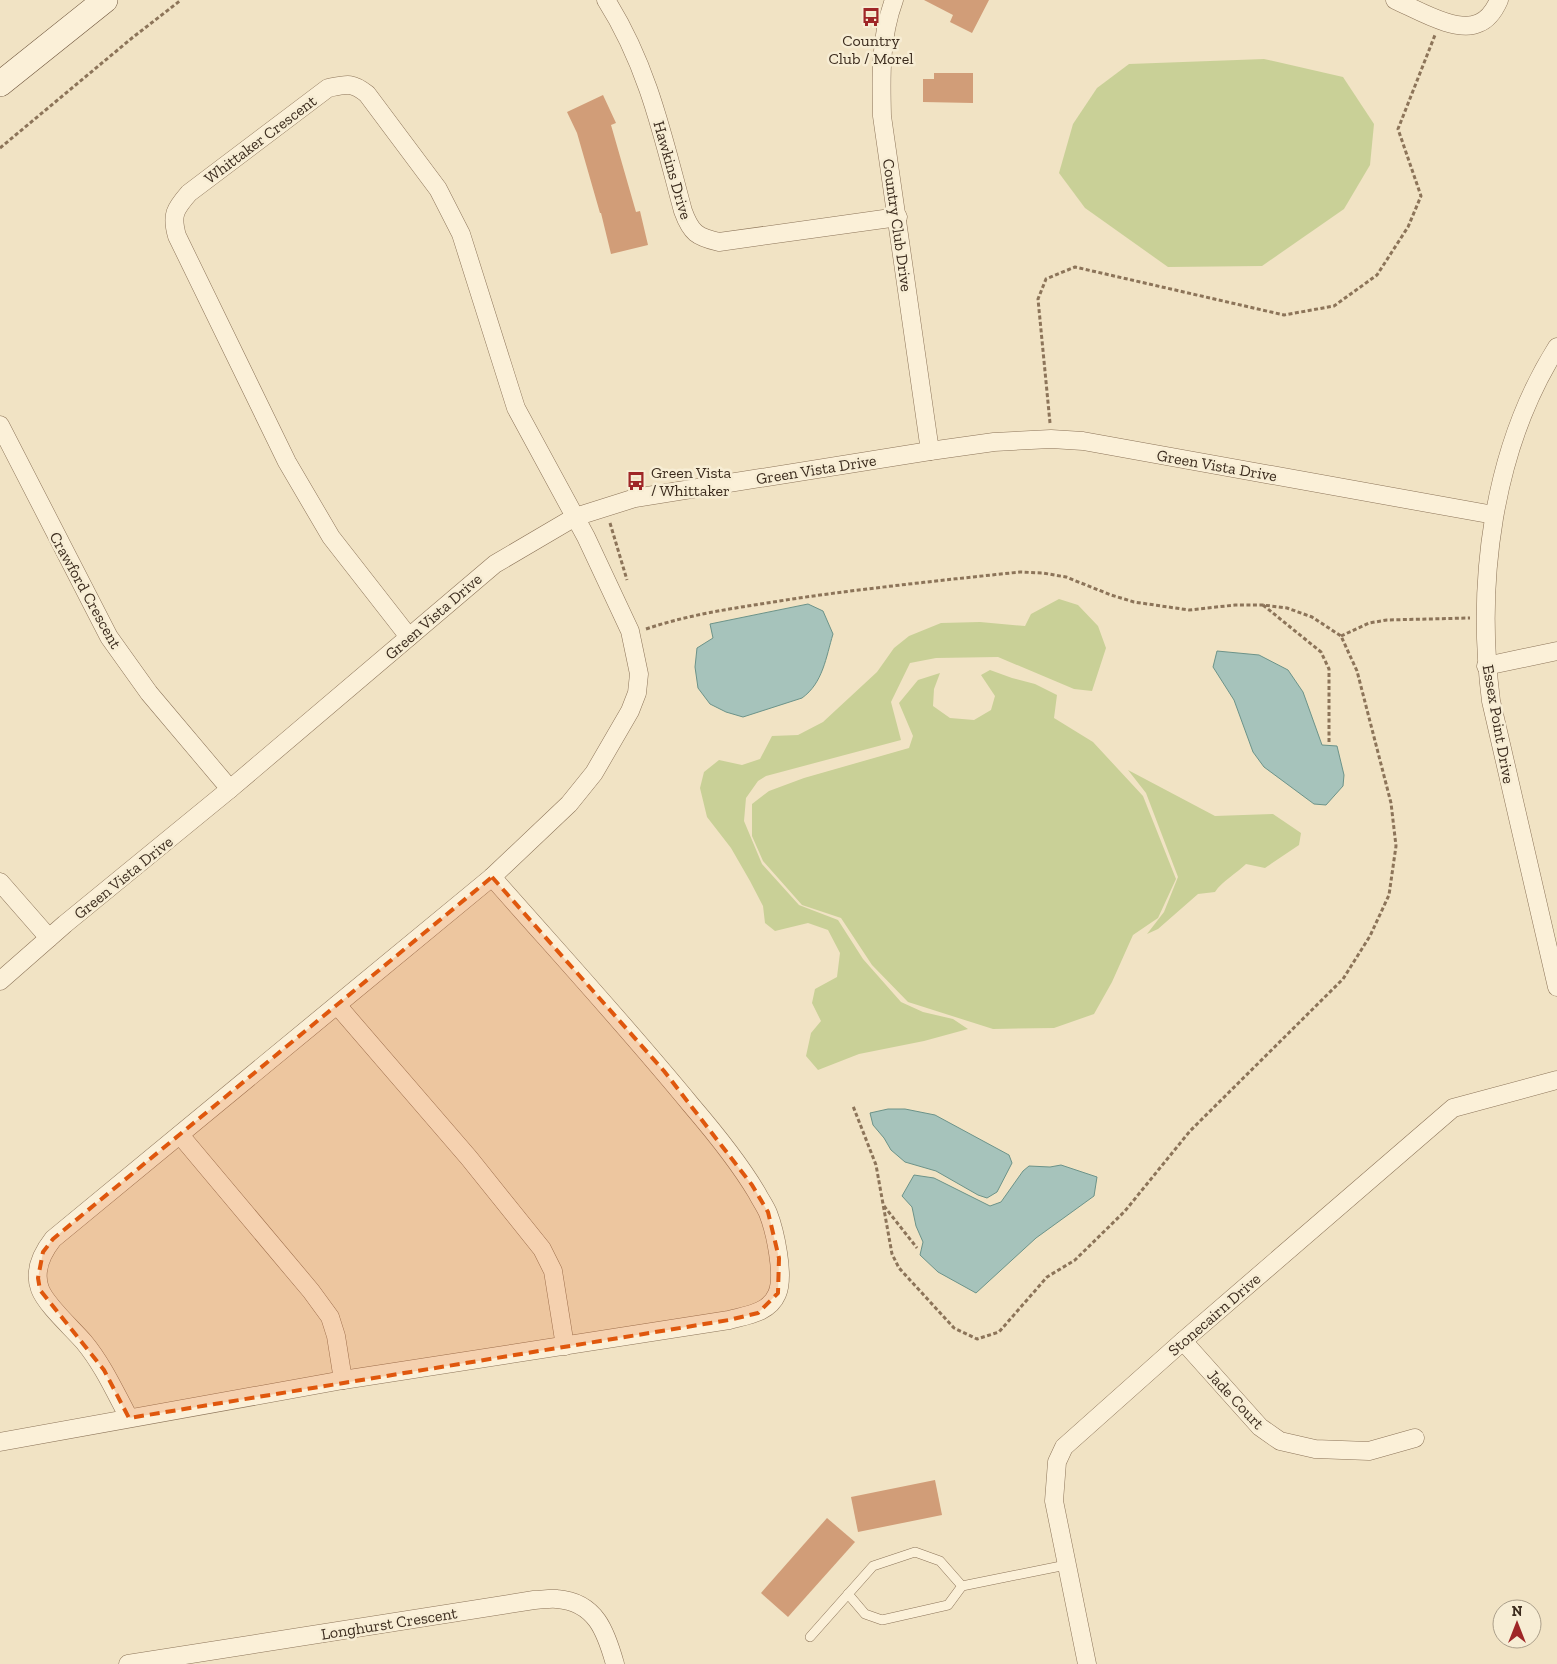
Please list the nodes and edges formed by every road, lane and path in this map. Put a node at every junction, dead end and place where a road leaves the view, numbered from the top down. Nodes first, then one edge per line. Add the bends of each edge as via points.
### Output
1 (105, 0) edge
2 (181, 0) edge
3 (606, 0) edge
4 (894, 0) edge
5 (1395, 0) edge
6 (1499, 0) edge
7 (1441, 20) junction
8 (0, 84) edge
9 (0, 148) edge
10 (898, 217) junction
11 (1557, 347) edge
12 (0, 424) edge
13 (1051, 439) junction
14 (930, 451) junction
15 (1494, 515) junction
16 (575, 517) junction
17 (611, 527) dead end
18 (628, 584) dead end
19 (1263, 605) junction
20 (1486, 616) junction
21 (642, 620) dead end
22 (1341, 636) junction
23 (409, 637) junction
24 (1557, 651) edge
25 (1486, 666) junction
26 (1328, 742) dead end
27 (230, 788) junction
28 (492, 877) junction
29 (0, 882) edge
30 (49, 938) junction
31 (0, 981) edge
32 (1557, 988) edge
33 (337, 1005) junction
34 (1557, 1080) edge
35 (854, 1106) dead end
36 (180, 1135) junction
37 (884, 1206) junction
38 (917, 1248) dead end
39 (1183, 1340) junction
40 (564, 1346) junction
41 (343, 1380) junction
42 (129, 1418) junction
43 (1415, 1438) dead end
44 (0, 1442) edge
45 (1066, 1565) junction
46 (962, 1586) junction
47 (848, 1594) junction
48 (810, 1637) dead end
49 (128, 1664) edge
50 (615, 1664) edge
51 (1087, 1664) edge

1 - 8 main road
2 - 9 path
3 - 10 street, Hawkins Drive via 634,50 650,92 689,227 702,238 720,242
4 - 10 street, Country Club Drive via 887,19 881,67 882,116
5 - 7 street
6 - 7 street via 1490,15 1478,24 1457,25
7 - 13 path via 1398,130 1421,196 1408,227 1377,275 1334,306 1284,315 1075,267 1046,279 1038,299
10 - 14 street, Country Club Drive
11 - 15 street, Essex Point Drive via 1531,394 1515,436
12 - 27 street, Crawford Crescent via 109,637 149,694
13 - 14 street, Green Vista Drive via 994,442
13 - 15 street, Green Vista Drive via 1092,443
14 - 16 street, Green Vista Drive via 635,498
15 - 20 street, Essex Point Drive
16 - 23 street, Green Vista Drive via 495,564
16 - 23 street, Whittaker Crescent via 516,408 461,234 438,189 367,94 357,86 344,84 328,88 189,193 178,205 173,220 177,236 288,462 331,537
16 - 28 street via 630,631 639,674 637,693 594,773 569,804
17 - 18 path
19 - 21 path via 1190,610 1134,602 1043,572 1020,572 764,604 678,620 646,630
19 - 22 path via 1287,608 1312,617
19 - 26 path via 1321,652 1329,669
20 - 22 path via 1388,620 1369,623
20 - 25 street, Essex Point Drive
22 - 37 path via 1359,681 1391,803 1396,846 1389,895 1370,936 1342,979 1190,1131 1125,1212 1076,1260 1048,1277 999,1332 977,1339 954,1328 899,1268 892,1254
23 - 27 street, Green Vista Drive
24 - 25 street
25 - 32 street, Essex Point Drive via 1491,701
27 - 30 street, Green Vista Drive
28 - 33 street
28 - 40 street via 726,1146 768,1212 779,1258 778,1293 771,1304 758,1313
29 - 30 street
30 - 31 street, Green Vista Drive
33 - 36 street
33 - 40 street via 469,1158 542,1249 553,1271
34 - 39 street, Stonecairn Drive via 1453,1108
35 - 37 path via 876,1165
36 - 41 street via 330,1317
36 - 42 street via 53,1239 39,1264 40,1290 104,1370
37 - 38 path
39 - 43 street, Jade Court via 1260,1427 1280,1441 1315,1449 1369,1451
39 - 45 street, Stonecairn Drive via 1064,1447 1057,1462 1054,1501
40 - 41 street
41 - 42 street
42 - 44 street
45 - 46 lane
45 - 51 street, Stonecairn Drive
46 - 47 lane via 948,1605 882,1620 865,1614
46 - 47 lane via 940,1561 915,1552 873,1566
47 - 48 lane
49 - 50 street, Longhurst Crescent via 557,1599 576,1602 600,1623

